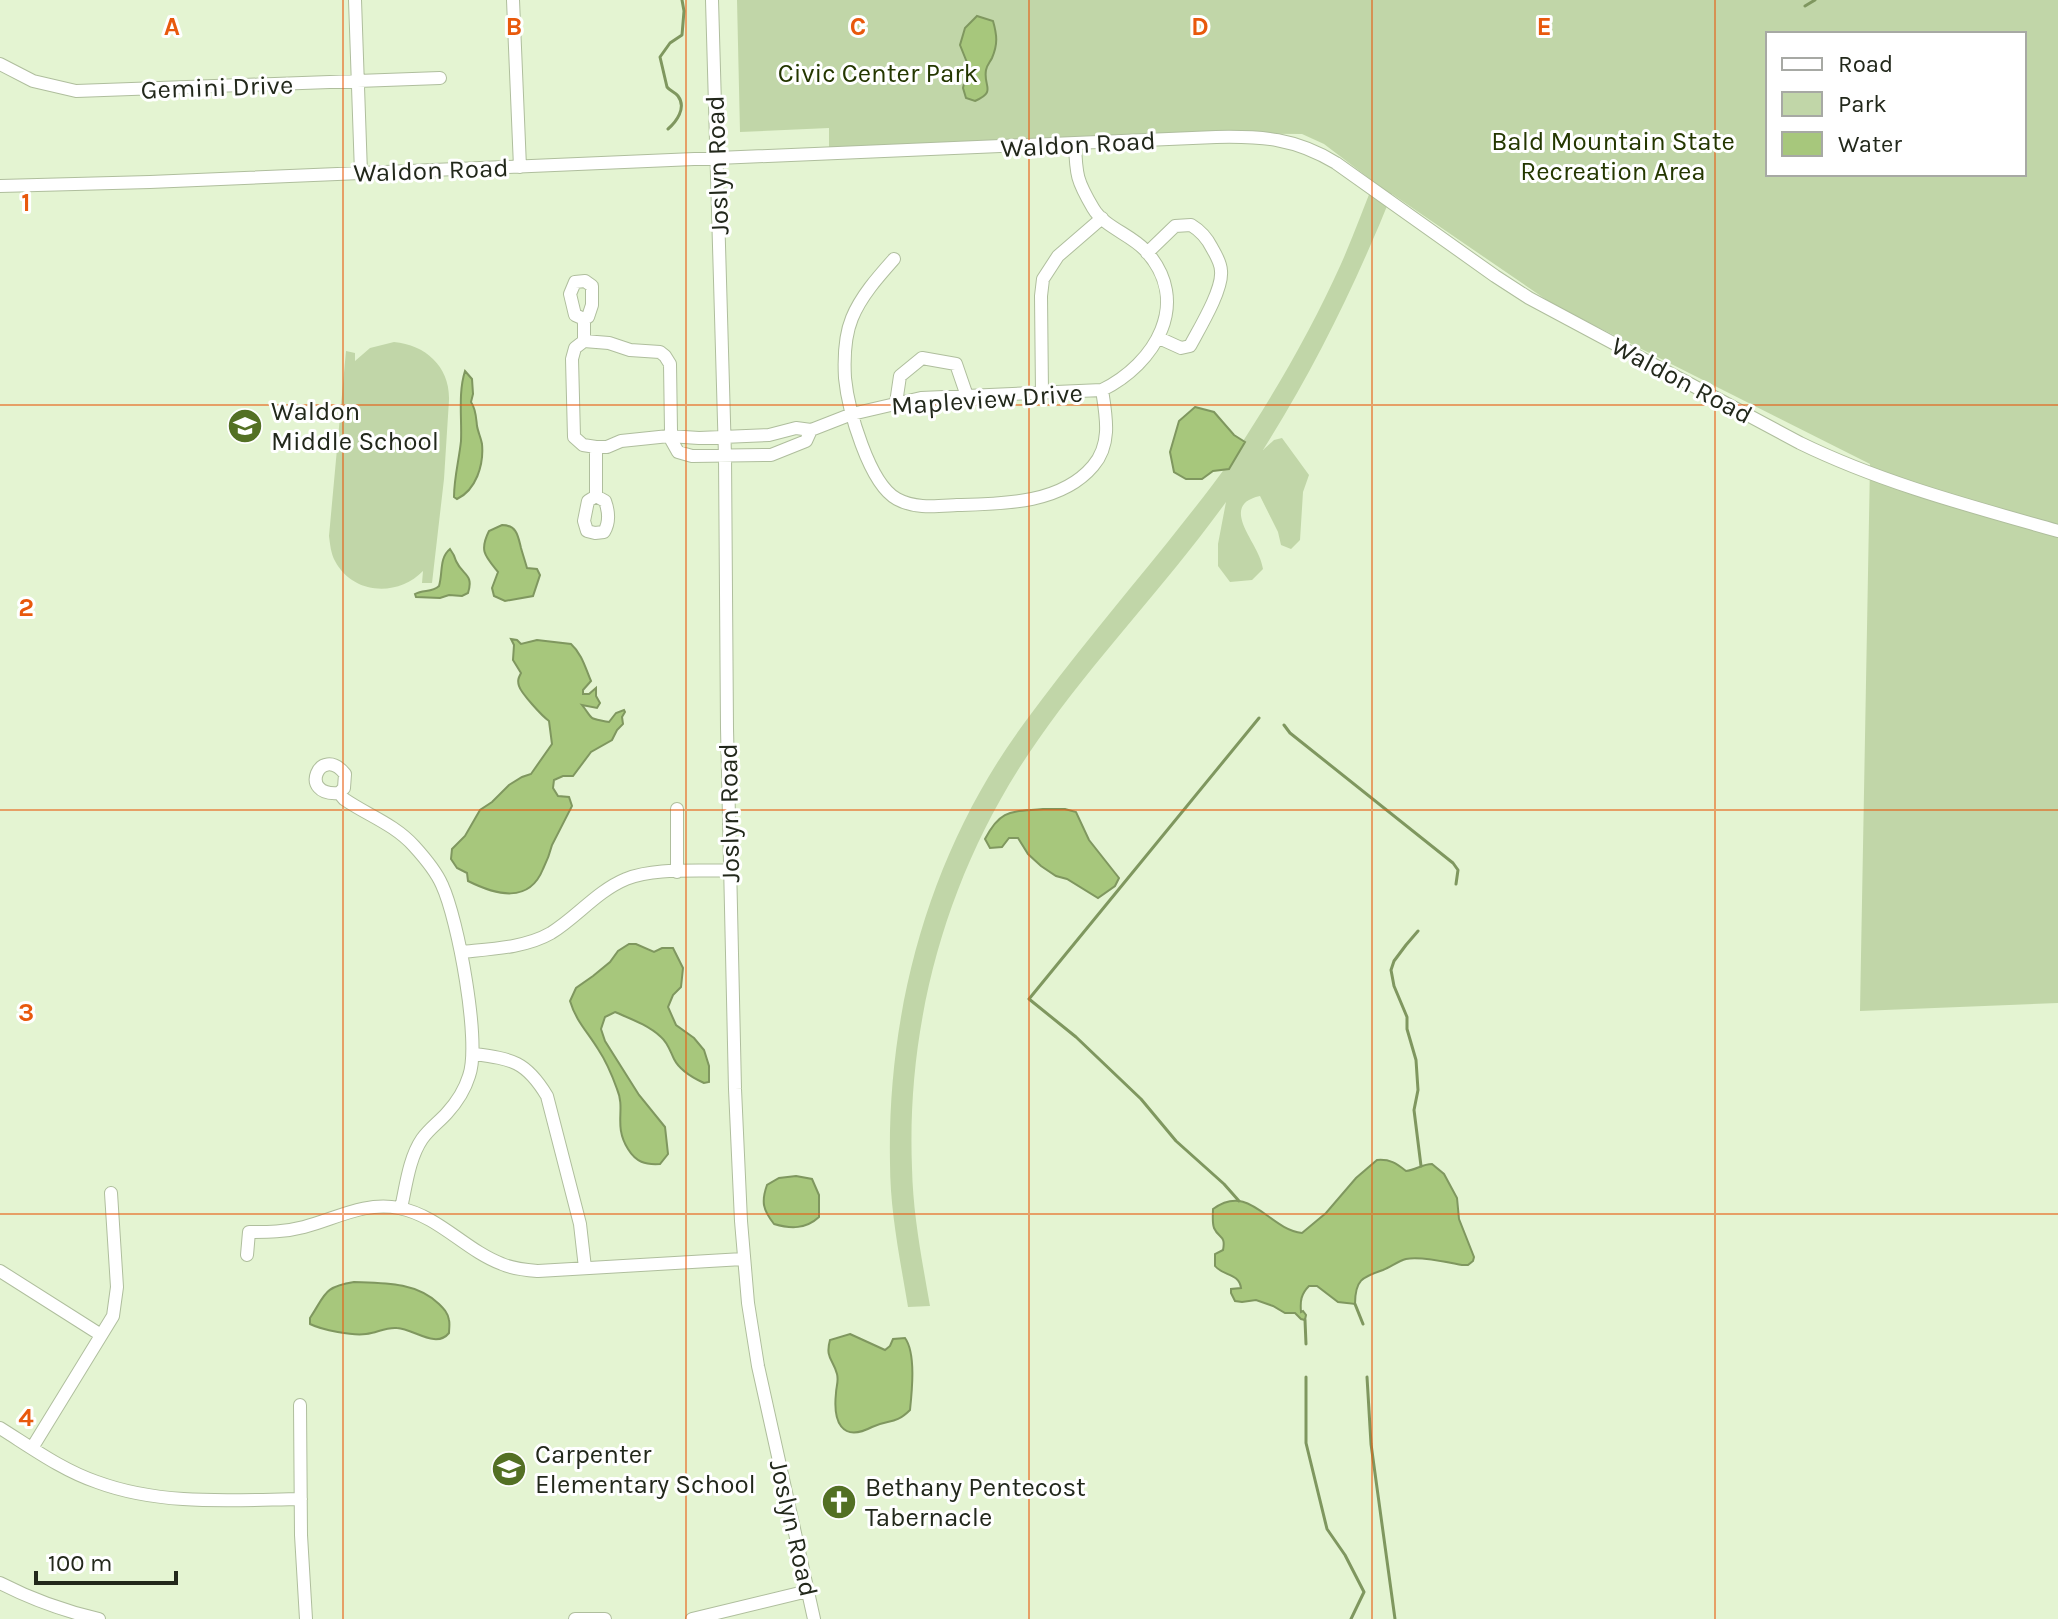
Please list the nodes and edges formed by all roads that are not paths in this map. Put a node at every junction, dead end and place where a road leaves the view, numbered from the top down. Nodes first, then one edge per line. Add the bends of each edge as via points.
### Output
1 (355, 0) edge
2 (513, 0) edge
3 (712, 0) edge
4 (0, 64) edge
5 (440, 78) dead end
6 (358, 81) junction
7 (1075, 144) junction
8 (717, 159) junction
9 (520, 167) junction
10 (361, 173) junction
11 (0, 186) edge
12 (1102, 218) junction
13 (1147, 253) junction
14 (894, 259) dead end
15 (584, 319) dead end
16 (1159, 338) junction
17 (584, 341) junction
18 (1102, 390) junction
19 (1042, 393) junction
20 (967, 396) junction
21 (896, 403) junction
22 (852, 414) junction
23 (811, 430) junction
24 (769, 435) junction
25 (669, 436) junction
26 (724, 438) junction
27 (596, 447) junction
28 (771, 455) junction
29 (725, 456) junction
30 (596, 496) dead end
31 (2058, 531) edge
32 (339, 793) dead end
33 (677, 809) dead end
34 (731, 870) junction
35 (677, 872) junction
36 (461, 952) junction
37 (474, 1054) junction
38 (111, 1193) dead end
39 (401, 1208) junction
40 (247, 1255) dead end
41 (743, 1259) junction
42 (585, 1268) junction
43 (0, 1271) edge
44 (101, 1335) junction
45 (300, 1405) dead end
46 (0, 1428) edge
47 (32, 1448) junction
48 (301, 1499) junction
49 (0, 1583) edge
50 (808, 1591) junction
51 (99, 1619) edge
52 (306, 1619) edge
53 (575, 1619) edge
54 (605, 1619) edge
55 (692, 1619) edge
56 (814, 1619) edge

1 - 6 street
2 - 9 street
3 - 8 street, Joslyn Road
4 - 6 street, Gemini Drive via 33,81 76,91
5 - 6 street, Gemini Drive
6 - 10 street
7 - 8 street, Waldon Road
7 - 12 street, Mapleview Drive via 1079,185
7 - 31 street, Waldon Road via 1255,137 1303,146 1348,170 1529,298 1800,443 1889,482
8 - 9 street, Waldon Road
8 - 26 street, Joslyn Road
9 - 10 street, Waldon Road
10 - 11 street, Waldon Road
12 - 13 street, Mapleview Drive
12 - 19 street via 1058,256 1043,279
13 - 16 street, Mapleview Drive via 1167,294
13 - 16 street via 1175,226 1191,225 1209,242 1222,270 1190,346 1181,348
14 - 22 street via 851,320 845,380
15 - 17 street
16 - 18 street, Mapleview Drive via 1137,367
17 - 25 street via 665,356 670,364
17 - 27 street via 572,359 573,433 578,442
18 - 19 street, Mapleview Drive
18 - 22 street, Mapleview Drive via 1107,426 1093,466 1071,484 1023,501 924,506 901,501 889,494 864,450
19 - 20 street, Mapleview Drive
20 - 21 street, Mapleview Drive
20 - 21 street via 956,364 922,358 900,376
21 - 22 street, Mapleview Drive
22 - 23 street, Mapleview Drive
23 - 24 street, Mapleview Drive
23 - 28 street, Mapleview Drive via 806,441
24 - 26 street, Mapleview Drive
24 - 28 street
25 - 26 street, Mapleview Drive
25 - 27 street, Mapleview Drive
25 - 29 street, Mapleview Drive via 678,452
26 - 29 street, Joslyn Road
27 - 30 street
28 - 29 street, Mapleview Drive
29 - 34 street, Joslyn Road
32 - 36 street via 402,834 432,869 453,914
33 - 35 street
34 - 35 street
34 - 41 street, Joslyn Road
35 - 36 street via 642,874 612,886 534,940
36 - 37 street
37 - 39 street via 458,1099 415,1152
37 - 42 street via 507,1058 522,1066 547,1096 580,1224
38 - 44 street via 117,1287 113,1316
39 - 40 street via 370,1207 290,1230 249,1232
39 - 42 street via 501,1264 538,1271
41 - 42 street
41 - 50 street, Joslyn Road via 758,1366
43 - 44 street
44 - 47 street
45 - 48 street
46 - 47 street
47 - 48 street via 124,1491 231,1501
48 - 52 street
49 - 51 street
50 - 55 street
50 - 56 street, Joslyn Road
53 - 54 street

